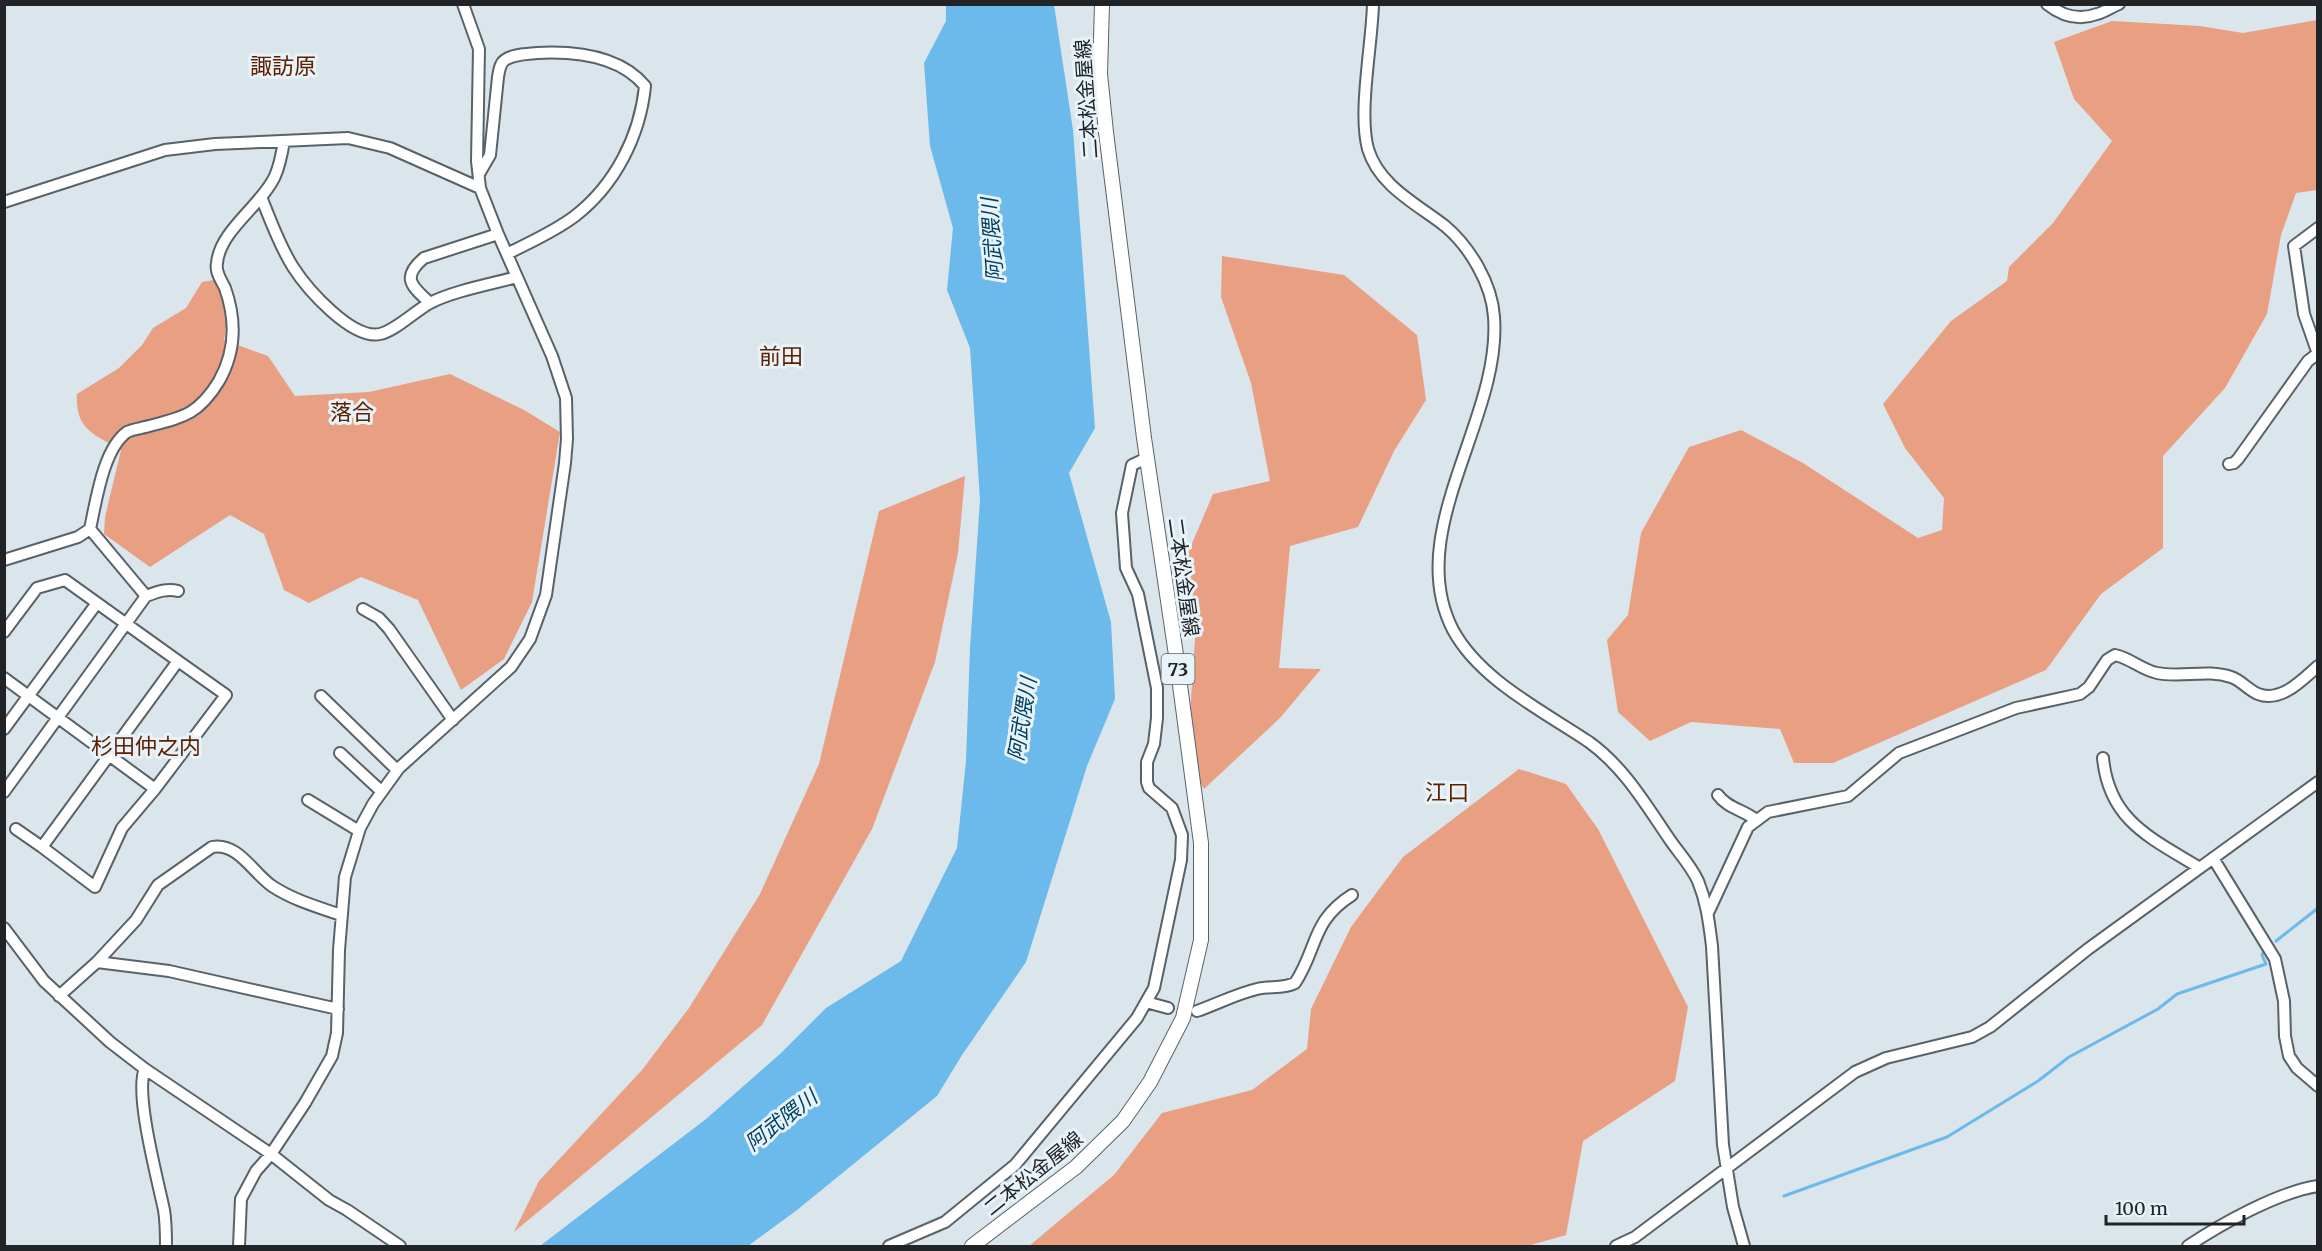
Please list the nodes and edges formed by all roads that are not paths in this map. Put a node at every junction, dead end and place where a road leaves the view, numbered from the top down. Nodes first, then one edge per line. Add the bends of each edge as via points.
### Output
1 (462, 4) edge
2 (1102, 4) edge
3 (1373, 4) edge
4 (2047, 4) edge
5 (2119, 4) edge
6 (284, 141) junction
7 (478, 174) junction
8 (480, 188) junction
9 (261, 196) junction
10 (4, 202) edge
11 (2318, 228) edge
12 (498, 234) junction
13 (507, 254) junction
14 (517, 277) junction
15 (430, 303) junction
16 (2317, 354) edge
17 (1147, 458) junction
18 (2229, 464) dead end
19 (90, 529) junction
20 (4, 560) edge
21 (178, 591) dead end
22 (146, 596) junction
23 (97, 603) junction
24 (363, 609) dead end
25 (127, 625) junction
26 (4, 632) edge
27 (178, 662) junction
28 (2318, 666) edge
29 (4, 678) edge
30 (29, 695) junction
31 (321, 696) dead end
32 (59, 718) junction
33 (453, 720) junction
34 (4, 729) edge
35 (340, 753) dead end
36 (109, 755) junction
37 (2103, 758) dead end
38 (397, 770) junction
39 (2318, 782) edge
40 (155, 789) junction
41 (381, 791) junction
42 (4, 792) edge
43 (1718, 795) dead end
44 (308, 800) dead end
45 (1756, 820) junction
46 (16, 829) dead end
47 (359, 831) junction
48 (42, 847) junction
49 (2213, 858) junction
50 (2200, 868) junction
51 (1352, 895) dead end
52 (1708, 913) junction
53 (341, 915) junction
54 (4, 928) edge
55 (97, 962) junction
56 (59, 996) junction
57 (1146, 1002) junction
58 (1168, 1008) dead end
59 (338, 1009) junction
60 (1197, 1011) dead end
61 (145, 1069) junction
62 (2318, 1086) edge
63 (271, 1154) junction
64 (1726, 1168) junction
65 (2318, 1186) edge
66 (166, 1246) edge
67 (239, 1246) edge
68 (400, 1246) edge
69 (889, 1246) edge
70 (972, 1246) edge
71 (1616, 1246) edge
72 (1744, 1246) edge
73 (2188, 1246) edge

1 - 7 street via 479,49
2 - 17 main road, 二本松金屋線 / 73 via 1102,86
3 - 52 street via 1365,134 1369,150 1385,180 1460,242 1481,273 1494,314 1493,357 1439,548 1439,590 1445,613 1462,645 1485,670 1591,744 1626,778 1696,878
4 - 5 street via 2073,18 2097,15
6 - 8 street via 348,138 390,148
6 - 9 street via 275,177
6 - 10 street via 165,150
7 - 8 street
7 - 13 street via 490,155 498,76 505,60 523,54 562,52 600,58 626,70 645,86 638,128 629,149 591,203 548,234
8 - 12 street
9 - 15 street via 294,268 314,294 357,332 382,334
9 - 19 street via 225,241 216,260 216,270 234,317 232,348 220,380 200,406 184,418 128,432 114,448 107,461
11 - 16 street via 2294,246 2304,314
12 - 13 street
12 - 15 street via 424,258 414,266 411,282
13 - 14 street
14 - 15 street
14 - 33 street via 566,398 565,463 546,595 522,653
16 - 18 street via 2238,459
17 - 57 street via 1132,465 1122,513 1123,539 1126,568 1138,594 1156,688 1157,718 1147,762 1147,782 1177,817 1182,847 1158,974
17 - 70 main road, 二本松金屋線 / 73 via 1201,843 1201,940 1183,1018 1150,1082 1123,1121 1076,1167
19 - 20 street via 78,537
19 - 22 street
21 - 22 street via 164,590
22 - 25 street
23 - 25 street
23 - 26 street via 65,580 37,588
23 - 30 street
24 - 33 street via 389,629
25 - 27 street
25 - 32 street
27 - 36 street
27 - 40 street via 226,695
28 - 45 street via 2294,687 2270,695 2259,694 2231,677 2159,674 2115,655 2080,694 2016,708 1899,753 1848,796 1768,812
29 - 30 street
30 - 32 street
30 - 34 street
31 - 38 street
32 - 36 street
32 - 42 street
33 - 38 street
35 - 41 street
36 - 40 street
36 - 48 street
37 - 50 street via 2107,785 2137,829
38 - 41 street
39 - 49 street
40 - 48 street via 122,828 95,887
41 - 47 street
43 - 45 street
44 - 47 street
45 - 52 street via 1748,827
46 - 48 street
47 - 53 street via 345,877
49 - 50 street
49 - 62 street via 2276,959 2289,1056
50 - 64 street via 1990,1027 1972,1037 1886,1058 1855,1072
51 - 60 street via 1323,920 1295,983 1242,993
52 - 64 street
53 - 55 street via 273,886 232,849 213,847 158,885 136,920
53 - 59 street
54 - 56 street
55 - 56 street
55 - 59 street via 169,971
56 - 61 street
57 - 58 street
57 - 69 street via 1137,1018 1015,1165 945,1221
59 - 63 street via 332,1056 306,1104
61 - 63 street
61 - 66 street via 141,1085 164,1211
63 - 67 street via 256,1171 241,1199
63 - 68 street via 329,1200
64 - 71 street
64 - 72 street
65 - 73 street via 2262,1206

